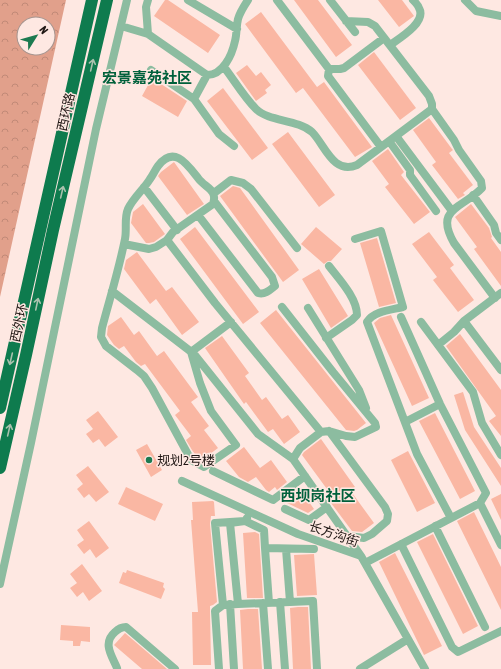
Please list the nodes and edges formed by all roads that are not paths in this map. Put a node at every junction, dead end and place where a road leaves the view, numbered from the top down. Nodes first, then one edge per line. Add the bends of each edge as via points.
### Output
1 (92, 0) edge
2 (107, 0) edge
3 (127, 0) edge
4 (148, 0) edge
5 (188, 0) edge
6 (248, 0) edge
7 (277, 0) edge
8 (330, 0) edge
9 (465, 0) edge
10 (417, 1) edge
11 (501, 16) edge
12 (346, 21) junction
13 (121, 26) junction
14 (237, 29) junction
15 (355, 32) dead end
16 (148, 34) junction
17 (384, 38) junction
18 (390, 45) junction
19 (224, 67) junction
20 (329, 69) junction
21 (151, 70) dead end
22 (207, 75) junction
23 (194, 99) junction
24 (432, 109) junction
25 (396, 136) junction
26 (389, 141) junction
27 (234, 146) dead end
28 (381, 147) junction
29 (144, 187) junction
30 (473, 196) junction
31 (214, 197) junction
32 (436, 210) dead end
33 (452, 211) junction
34 (198, 215) junction
35 (47, 228) junction
36 (177, 230) junction
37 (355, 239) dead end
38 (167, 240) junction
39 (501, 240) edge
40 (124, 244) junction
41 (297, 248) dead end
42 (329, 266) dead end
43 (112, 291) junction
44 (498, 295) edge
45 (282, 307) dead end
46 (308, 308) dead end
47 (400, 317) dead end
48 (231, 322) junction
49 (421, 322) dead end
50 (464, 322) junction
51 (326, 338) junction
52 (438, 345) junction
53 (191, 352) junction
54 (501, 370) edge
55 (440, 404) junction
56 (0, 408) edge
57 (369, 416) junction
58 (405, 422) junction
59 (325, 432) junction
60 (501, 455) edge
61 (293, 459) junction
62 (0, 468) edge
63 (213, 471) dead end
64 (305, 476) junction
65 (182, 481) dead end
66 (480, 503) junction
67 (327, 507) junction
68 (285, 509) dead end
69 (250, 512) junction
70 (451, 518) junction
71 (245, 521) junction
72 (435, 526) junction
73 (348, 536) junction
74 (401, 544) junction
75 (501, 545) edge
76 (265, 548) junction
77 (286, 549) junction
78 (314, 549) dead end
79 (363, 559) junction
80 (0, 584) edge
81 (280, 602) junction
82 (290, 602) junction
83 (266, 603) junction
84 (230, 604) junction
85 (485, 627) dead end
86 (501, 631) edge
87 (408, 639) junction
88 (117, 669) edge
89 (175, 669) edge
90 (219, 669) edge
91 (234, 669) edge
92 (268, 669) edge
93 (285, 669) edge
94 (317, 669) edge
95 (360, 669) edge
96 (425, 669) edge

1 - 35 highway, 西环路
35 -> 2 highway, 西环路
3 - 13 street
4 - 16 street
5 - 14 street
6 - 14 street via 239,15
7 - 20 street
8 - 12 street
9 - 11 street via 476,11
10 - 18 street via 419,20
12 - 15 street
12 - 17 street via 368,22 375,26
13 - 16 street
13 - 80 street via 96,129
14 - 19 street via 235,42
16 - 22 street
17 - 18 street
17 - 20 street via 344,68
18 - 24 street via 429,96
19 - 22 street via 212,75
19 - 28 street via 256,109 307,129 340,166 345,168 357,165
20 - 28 street via 328,76
21 - 23 street
22 - 23 street
23 - 27 street via 219,134
24 - 25 street
24 - 30 street via 481,180 482,188
25 - 26 street
25 - 33 street
26 - 28 street
26 - 32 street
29 - 31 street via 157,166 164,160 179,157 200,181 210,188
29 - 36 street
29 - 40 street via 128,208
30 - 33 street
30 - 39 street via 494,225
31 - 34 street via 213,204
31 - 34 street via 276,286 266,293 258,293
31 - 41 street via 231,180 243,183 251,189
33 - 44 street via 447,219 449,235
34 - 36 street
35 -> 56 highway, 西外环
62 -> 35 highway, 西外环 via 26,355
36 - 38 street
37 - 58 street via 382,231 403,307 375,314 367,322
38 - 40 street via 149,249
38 - 48 street
40 - 43 street
42 - 51 street via 354,300 357,315
43 - 53 street
43 - 53 street via 101,337 106,346 144,376 192,460 204,467 236,445 212,410 200,383
44 - 50 street
45 - 57 street
46 - 51 street
47 - 55 street
48 - 53 street
48 - 59 street
49 - 52 street
50 - 52 street
50 - 54 street
51 - 57 street via 359,390
52 - 60 street via 473,392 482,423
53 - 61 street via 258,434
55 - 58 street
55 - 66 street via 486,493
57 - 59 street via 376,427 355,437
58 - 70 street via 417,454
59 - 61 street via 300,448
59 - 73 street via 388,514 387,520 372,534 364,538
61 - 64 street
63 - 64 street via 273,500
64 - 67 street
65 - 69 street, 长方沟街
66 - 70 street
66 - 75 street
67 - 68 street via 309,520
67 - 73 street
69 - 71 street
69 - 79 street, 长方沟街
70 - 72 street
71 - 76 street via 264,530
71 - 84 street via 230,523
71 - 84 street via 215,523
72 - 74 street
72 - 85 street
73 - 79 street
74 - 79 street
74 - 86 street via 452,647 458,652
76 - 77 street
76 - 83 street
77 - 78 street
77 - 82 street
79 - 87 street, 长方沟街
81 - 82 street
81 - 83 street
81 - 93 street
82 - 94 street via 313,602
83 - 84 street
83 - 92 street
84 - 90 street via 215,611
84 - 91 street
87 - 95 street
87 - 96 street, 长方沟街
88 - 89 street via 108,647 109,640 117,630 126,627

